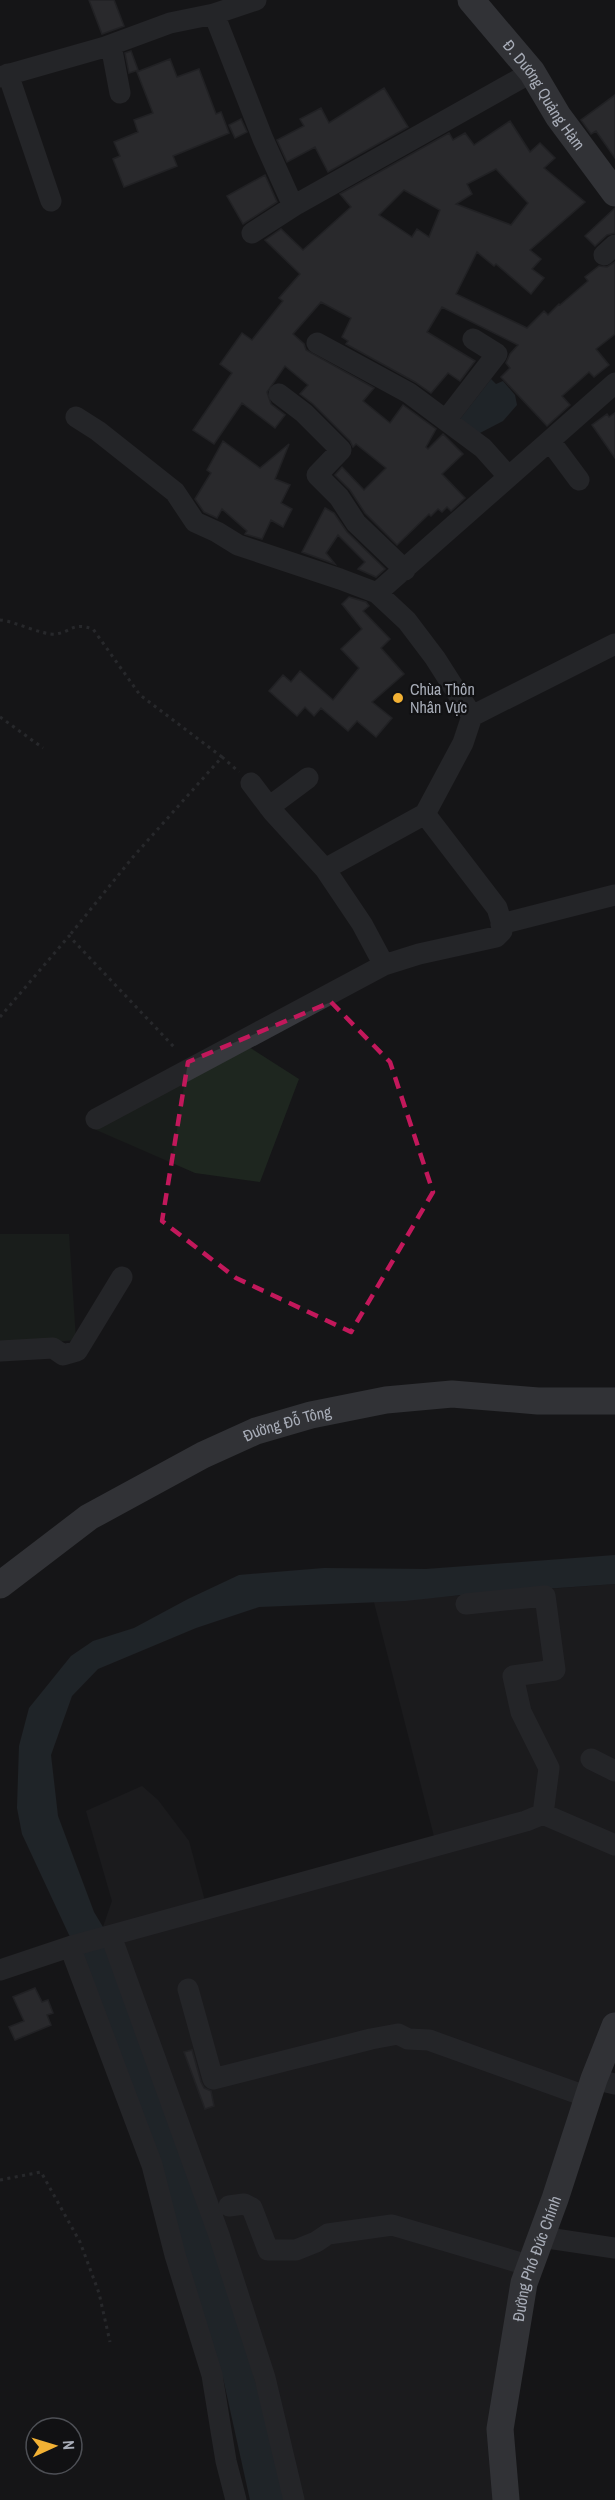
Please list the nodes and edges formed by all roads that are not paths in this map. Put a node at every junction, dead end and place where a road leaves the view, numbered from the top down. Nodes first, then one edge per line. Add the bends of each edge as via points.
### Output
1 (256, 0) edge
2 (471, 0) edge
3 (214, 14) junction
4 (111, 45) junction
5 (532, 72) junction
6 (4, 76) edge
7 (120, 93) dead end
8 (615, 193) edge
9 (51, 201) dead end
10 (297, 204) junction
11 (252, 233) dead end
12 (473, 339) dead end
13 (317, 343) dead end
14 (613, 389) edge
15 (279, 394) dead end
16 (76, 417) dead end
17 (446, 420) junction
18 (550, 441) junction
19 (508, 476) junction
20 (579, 480) dead end
21 (405, 570) junction
22 (377, 593) junction
23 (615, 646) edge
24 (472, 716) junction
25 (308, 777) dead end
26 (251, 783) dead end
27 (269, 807) junction
28 (425, 814) junction
29 (326, 868) junction
30 (615, 895) edge
31 (501, 924) junction
32 (384, 965) junction
33 (96, 1119) dead end
34 (122, 1277) dead end
35 (0, 1351) edge
36 (615, 1401) edge
37 (0, 1585) edge
38 (466, 1604) dead end
39 (543, 1814) junction
40 (615, 1845) edge
41 (110, 1942) junction
42 (71, 1946) junction
43 (0, 1970) edge
44 (188, 1989) dead end
45 (615, 2026) edge
46 (599, 2087) edge
47 (229, 2206) dead end
48 (541, 2236) junction
49 (615, 2248) edge
50 (531, 2266) junction
51 (236, 2500) edge
52 (294, 2500) edge
53 (506, 2500) edge

1 - 3 street
2 - 5 main road, Đ. Dương Quảng Hàm
3 - 4 street via 170,23
3 - 10 street via 263,139 290,199
4 - 6 street
4 - 7 street
5 - 8 main road, Đ. Dương Quảng Hàm via 558,116
5 - 10 street
6 - 9 street
10 - 11 street
12 - 17 street via 497,354
13 - 17 street via 409,393
14 - 18 street
15 - 21 street via 341,450 317,475 339,497 356,524
16 - 22 street via 175,492 195,522 238,545
17 - 19 street via 483,448
18 - 19 street
18 - 20 street
19 - 21 street
21 - 22 street
22 - 24 street via 407,621
23 - 24 street
24 - 28 street via 463,742
25 - 27 street
26 - 27 street
27 - 29 street
28 - 29 street
28 - 31 street via 497,908
29 - 32 street
30 - 31 street
31 - 32 street via 502,931 496,937
32 - 33 street
34 - 35 street via 68,1361 53,1348
36 - 37 main road, Đường Đỗ Tông via 538,1401 452,1394 386,1400 256,1431 89,1517
38 - 39 street via 545,1596 555,1670 513,1676 521,1712 549,1768
39 - 40 street
39 - 41 street
41 - 42 street
41 - 52 street via 219,2235 258,2356
42 - 43 street
42 - 51 street via 152,2165 212,2375
44 - 46 street via 213,2079 398,2034
45 - 46 main road, Đường Phó Đức Chính
46 - 48 main road, Đường Phó Đức Chính
47 - 50 street via 244,2204 252,2208 268,2250 296,2250 328,2234 392,2225
48 - 49 street
48 - 50 main road, Đường Phó Đức Chính
50 - 53 main road, Đường Phó Đức Chính via 524,2283 500,2429

